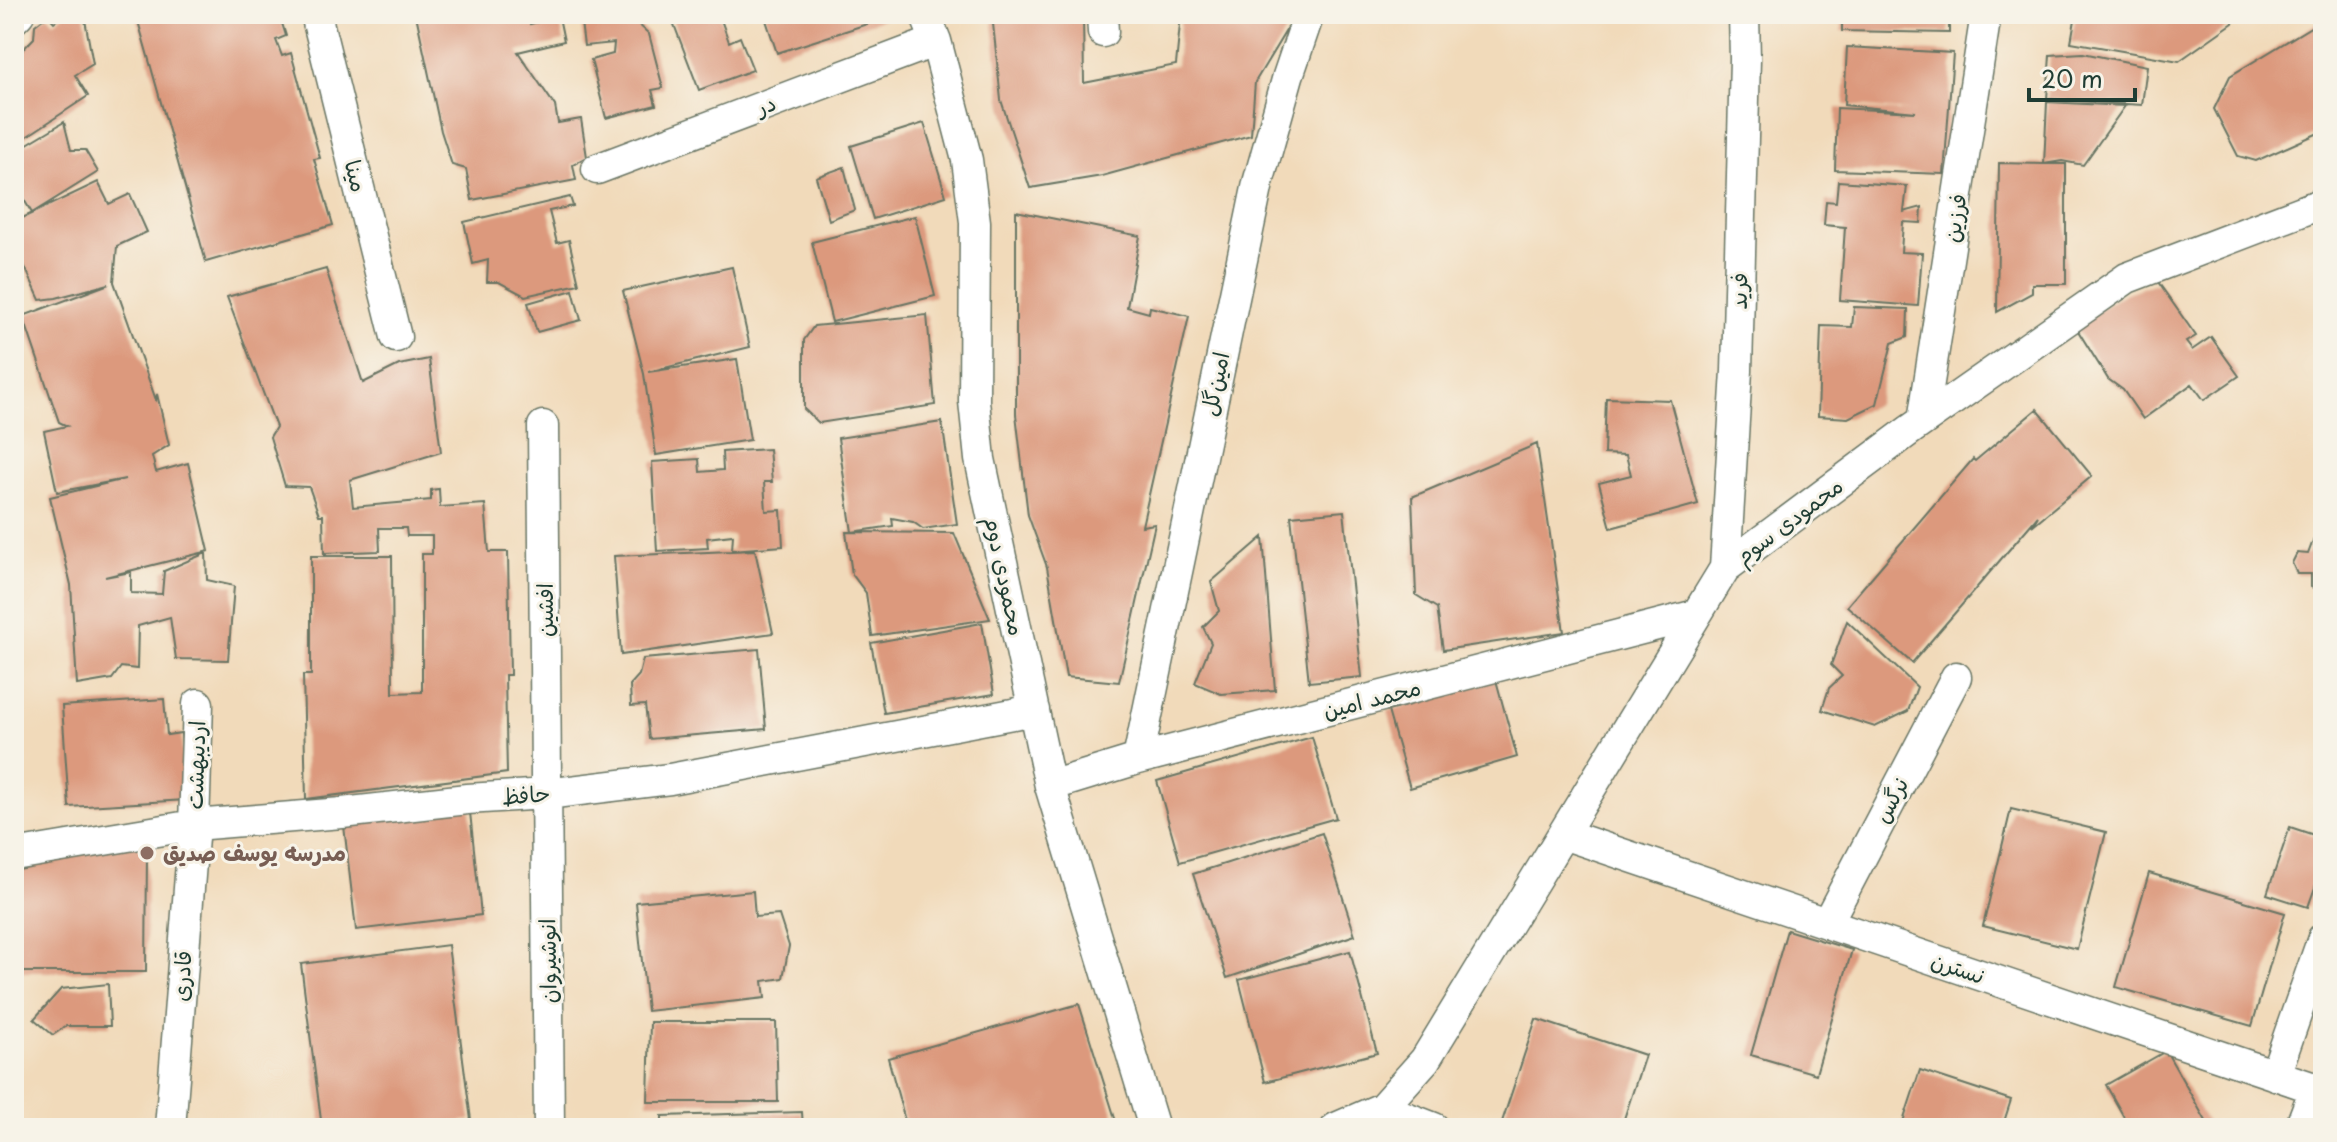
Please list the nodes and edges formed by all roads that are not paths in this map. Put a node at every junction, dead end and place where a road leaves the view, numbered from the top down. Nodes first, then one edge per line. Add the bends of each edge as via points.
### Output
1 (19, 14) edge
2 (316, 14) edge
3 (1309, 14) edge
4 (1744, 14) edge
5 (1986, 14) edge
6 (14, 19) edge
7 (931, 28) edge
8 (597, 169) dead end
9 (2323, 203) edge
10 (396, 337) dead end
11 (1923, 421) junction
12 (543, 426) dead end
13 (1725, 568) junction
14 (1696, 615) junction
15 (1956, 677) dead end
16 (198, 704) dead end
17 (1034, 710) junction
18 (1138, 759) junction
19 (1050, 786) junction
20 (546, 794) junction
21 (194, 825) junction
22 (1563, 834) junction
23 (14, 855) edge
24 (1827, 923) junction
25 (2323, 938) edge
26 (2275, 1075) junction
27 (1383, 1118) edge
28 (170, 1128) edge
29 (549, 1128) edge
30 (1154, 1128) edge
31 (1336, 1128) edge
32 (1434, 1128) edge
33 (2300, 1128) edge

1 - 6 street
2 - 10 street, مینا
3 - 18 street, امین‌گل via 1258,183
4 - 13 street, فرید via 1737,371
5 - 11 street, فرزین
7 - 8 street, در
7 - 17 street, محمودی دوم via 967,160 975,222 974,401 980,459
9 - 11 street, محمودی سوم via 2127,278
11 - 13 street, محمودی سوم
12 - 20 street, افشین
13 - 14 street, محمودی سوم
14 - 18 street, محمد امین
14 - 22 street, محمودی سوم
15 - 24 street, نرگس
16 - 21 street, اردیبهشت
17 - 19 street, محمودی دوم
17 - 20 street, حافظ via 670,779
18 - 19 street, محمد امین
19 - 30 street, محمودی دوم
20 - 21 street, حافظ
20 - 29 street, انوشیروان
21 - 23 street, حافظ
21 - 28 street, قادری
22 - 24 street, نسترن
22 - 27 street, محمودی سوم via 1425,1060
24 - 26 street, نسترن
25 - 26 street
26 - 33 street, نسترن via 2311,1087
27 - 31 street, محمودی سوم
27 - 32 street

